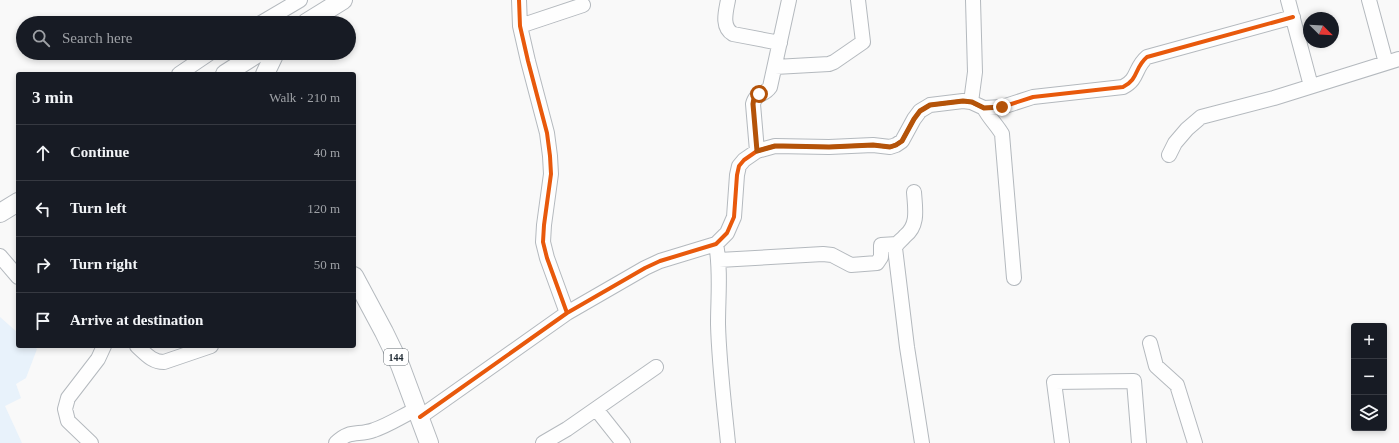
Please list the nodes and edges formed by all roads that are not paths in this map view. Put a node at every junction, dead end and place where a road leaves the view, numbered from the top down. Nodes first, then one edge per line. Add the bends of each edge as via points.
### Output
1 (300, 0) edge
2 (343, 0) edge
3 (519, 0) edge
4 (728, 0) edge
5 (789, 0) edge
6 (858, 0) edge
7 (973, 0) edge
8 (1288, 0) edge
9 (1369, 0) edge
10 (582, 5) dead end
11 (273, 16) edge
12 (317, 16) edge
13 (1293, 17) junction
14 (520, 26) junction
15 (780, 43) junction
16 (200, 60) edge
17 (249, 60) edge
18 (271, 60) edge
19 (1392, 61) edge
20 (775, 67) junction
21 (183, 72) edge
22 (233, 72) edge
23 (266, 72) edge
24 (1311, 86) junction
25 (972, 102) junction
26 (984, 108) junction
27 (757, 151) junction
28 (1169, 155) dead end
29 (914, 192) dead end
30 (16, 203) edge
31 (0, 213) edge
32 (716, 244) junction
33 (897, 244) junction
34 (0, 256) edge
35 (719, 260) junction
36 (16, 275) edge
37 (1014, 278) dead end
38 (356, 280) edge
39 (567, 313) junction
40 (1150, 343) dead end
41 (103, 348) edge
42 (140, 348) edge
43 (205, 348) edge
44 (656, 367) dead end
45 (596, 409) junction
46 (418, 413) junction
47 (91, 443) edge
48 (336, 443) edge
49 (429, 443) edge
50 (543, 443) edge
51 (623, 443) edge
52 (728, 443) edge
53 (922, 443) edge
54 (1062, 443) edge
55 (1139, 443) edge
56 (1195, 443) edge

1 - 11 street
2 - 12 main road
3 - 14 street
4 - 15 street via 728,32
5 - 15 street
6 - 20 street via 863,42 829,64
7 - 25 street via 975,72
8 - 13 street
9 - 19 street
10 - 14 street
13 - 24 street
13 - 26 street via 1147,57 1141,62 1135,78 1123,87 1045,95 1002,107
14 - 39 street via 547,133 550,156 552,174 544,242 547,258
15 - 20 street
16 - 21 street
17 - 22 main road
18 - 23 main road
19 - 24 street
20 - 27 street via 767,92 754,98
24 - 28 street via 1201,116 1179,138
25 - 26 street
25 - 27 street via 930,105 920,111 902,141 890,147 779,146
26 - 37 street via 1002,134
27 - 32 street via 739,166 734,217 727,233
29 - 33 street via 916,218 912,229
30 - 31 main road
32 - 35 street
32 - 39 street via 645,268
33 - 35 street via 881,245 881,257 877,263 851,265 832,255 823,254
33 - 53 street via 896,261
34 - 36 street
35 - 52 street via 718,325
38 - 46 main road, 144 via 400,365
39 - 46 street
40 - 56 street via 1156,366 1177,385
41 - 47 street via 98,359 68,398 65,409 68,421
42 - 43 street via 157,362
44 - 45 street
45 - 50 street
45 - 51 street
46 - 48 street via 370,432 350,434
46 - 49 main road, 144
54 - 55 street via 1054,382 1134,381

